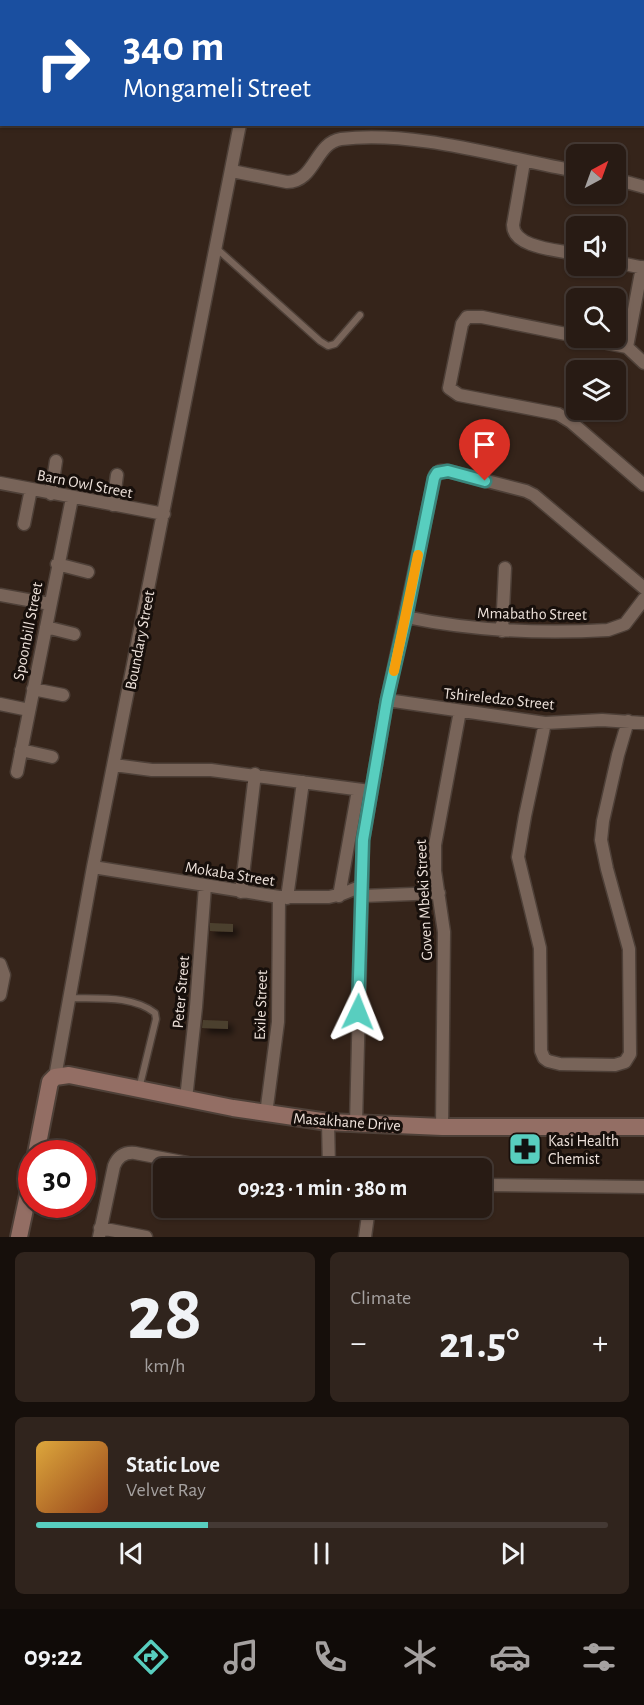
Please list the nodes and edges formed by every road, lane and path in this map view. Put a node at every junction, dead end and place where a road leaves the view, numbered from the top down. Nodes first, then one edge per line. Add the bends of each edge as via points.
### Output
1 (240, 126) edge
2 (524, 162) junction
3 (566, 169) edge
4 (232, 171) junction
5 (626, 182) edge
6 (644, 187) edge
7 (216, 248) junction
8 (566, 252) edge
9 (626, 264) edge
10 (643, 267) edge
11 (360, 315) dead end
12 (566, 334) edge
13 (627, 347) joint
14 (644, 363) edge
15 (56, 461) dead end
16 (117, 475) dead end
17 (0, 483) edge
18 (644, 485) edge
19 (32, 489) junction
20 (51, 494) junction
21 (72, 498) junction
22 (113, 506) junction
23 (164, 514) junction
24 (24, 524) dead end
25 (57, 564) junction
26 (505, 568) dead end
27 (88, 572) dead end
28 (644, 588) edge
29 (0, 595) edge
30 (644, 599) edge
31 (50, 604) junction
32 (406, 617) junction
33 (46, 627) junction
34 (502, 631) junction
35 (74, 634) dead end
36 (33, 689) junction
37 (63, 695) dead end
38 (387, 700) junction
39 (0, 704) edge
40 (28, 710) junction
41 (460, 711) junction
42 (628, 721) junction
43 (545, 723) junction
44 (644, 723) edge
45 (21, 750) junction
46 (52, 757) dead end
47 (114, 765) junction
48 (17, 772) dead end
49 (255, 774) junction
50 (303, 782) junction
51 (364, 791) junction
52 (93, 867) junction
53 (205, 886) junction
54 (362, 891) junction
55 (241, 892) junction
56 (439, 893) junction
57 (339, 896) junction
58 (283, 897) junction
59 (0, 964) edge
60 (0, 995) edge
61 (69, 998) junction
62 (55, 1077) junction
63 (139, 1089) junction
64 (186, 1099) junction
65 (266, 1114) junction
66 (328, 1122) junction
67 (356, 1124) junction
68 (442, 1127) junction
69 (644, 1127) edge
70 (39, 1140) edge
71 (158, 1158) edge
72 (328, 1158) edge
73 (492, 1185) edge
74 (644, 1187) edge
75 (23, 1218) edge
76 (368, 1218) edge
77 (100, 1233) edge
78 (19, 1237) edge
79 (146, 1237) edge
80 (365, 1237) edge

1 - 4 street, Boundary Street
2 - 3 street
2 - 4 street via 431,142 363,138 334,141 305,175 294,181
2 - 8 street via 514,233 527,243
4 - 7 street, Boundary Street
5 - 6 street
7 - 11 lane via 328,346 335,344
7 - 23 street, Boundary Street
9 - 10 street
10 - 13 street
12 - 18 street via 465,318 449,388 459,395 558,414
13 - 14 street
15 - 20 street
16 - 22 street
17 - 19 street, Barn Owl Street
19 - 20 street, Barn Owl Street
19 - 24 street
20 - 21 street, Barn Owl Street
21 - 22 street, Barn Owl Street
21 - 25 street, Spoonbill Street
22 - 23 street, Barn Owl Street
23 - 47 street, Boundary Street
25 - 27 street
25 - 31 street, Spoonbill Street
26 - 34 street
28 - 32 street via 534,495 440,471 434,478
29 - 31 street
30 - 34 street, Mmabatho Street via 625,624 613,630
31 - 33 street, Spoonbill Street
32 - 34 street, Mmabatho Street
32 - 38 street
33 - 35 street
33 - 36 street, Spoonbill Street
36 - 37 street
36 - 40 street, Spoonbill Street
38 - 41 street, Tshireledzo Street
38 - 51 street
39 - 40 street
40 - 45 street, Spoonbill Street
41 - 43 street, Tshireledzo Street
41 - 56 street, Goven Mbeki Street via 435,837
42 - 43 street, Tshireledzo Street
42 - 43 street via 603,821 602,840 629,958 630,1054 625,1062 615,1065 554,1063 544,1058 541,1051 540,948 518,857
42 - 44 street, Tshireledzo Street
45 - 46 street
45 - 48 street, Spoonbill Street
47 - 49 street
47 - 52 street, Boundary Street
49 - 50 street
49 - 55 street
50 - 51 street
50 - 58 street, Exile Street
51 - 54 street
51 - 57 street
52 - 53 street, Mokaba Street
52 - 61 street, Boundary Street
53 - 55 street, Mokaba Street
53 - 64 street, Peter Street
54 - 56 street, Mokaba Street
54 - 57 street, Mokaba Street
54 - 67 street
55 - 58 street, Mokaba Street
56 - 68 street, Goven Mbeki Street via 444,932
57 - 58 street, Mokaba Street
58 - 65 street, Exile Street via 278,1022
59 - 60 street via 4,975
61 - 62 street, Boundary Street
61 - 63 lane via 127,1001 155,1012
62 - 63 street, Masakhane Drive via 77,1076
62 - 70 street, Boundary Street via 50,1083
63 - 64 street, Masakhane Drive
64 - 65 street, Masakhane Drive
65 - 66 street, Masakhane Drive
66 - 67 street, Masakhane Drive
66 - 72 street
67 - 68 street, Masakhane Drive
68 - 69 street, Masakhane Drive
71 - 77 street via 135,1154 117,1160
73 - 74 street
75 - 78 street
76 - 80 street
77 - 79 street

